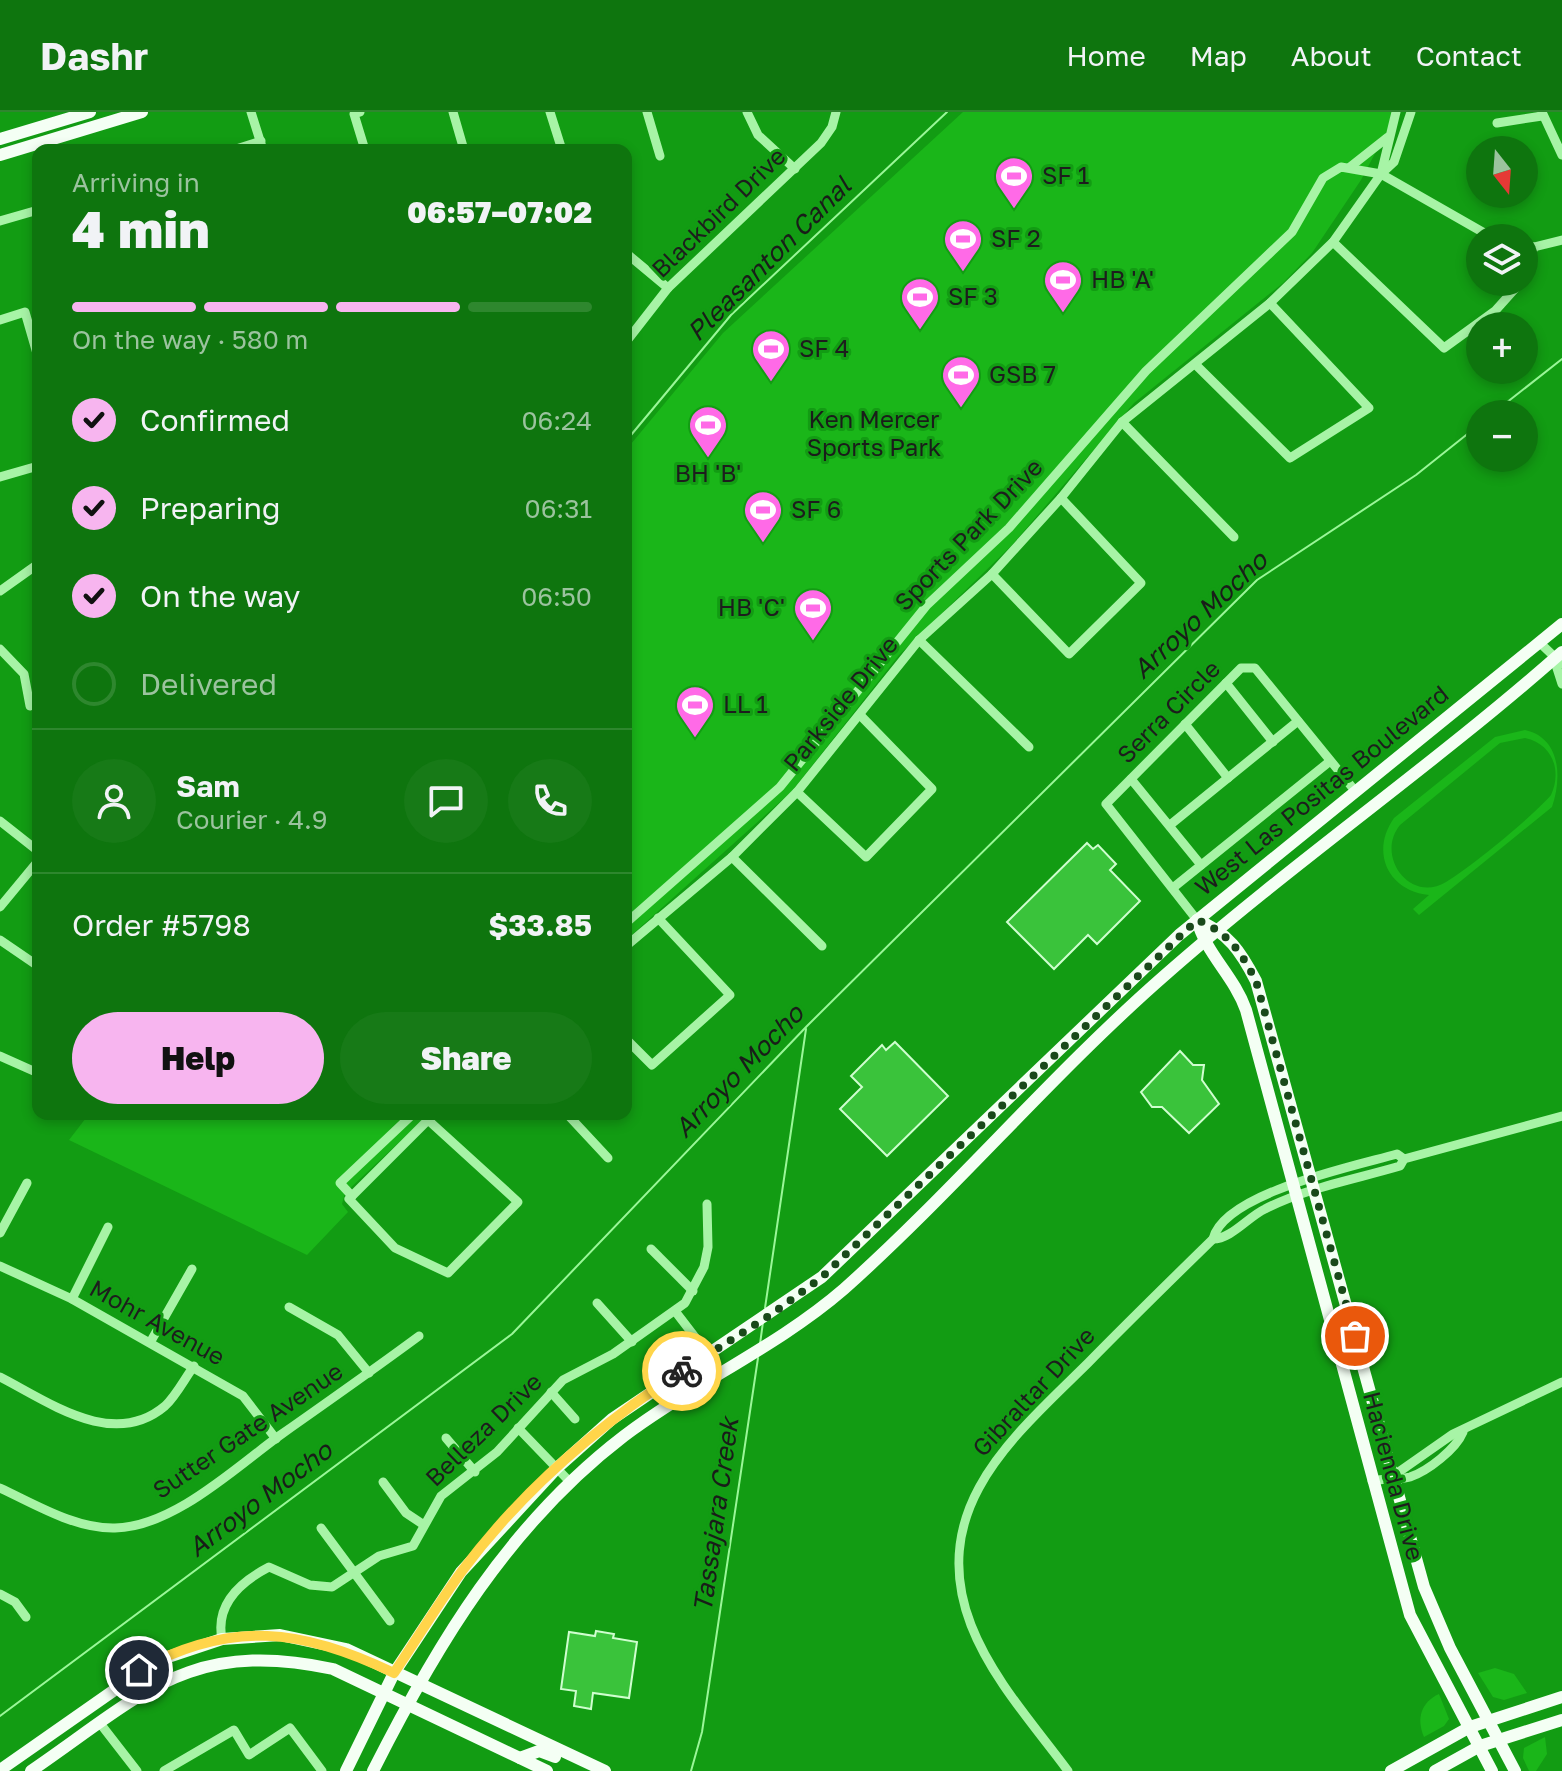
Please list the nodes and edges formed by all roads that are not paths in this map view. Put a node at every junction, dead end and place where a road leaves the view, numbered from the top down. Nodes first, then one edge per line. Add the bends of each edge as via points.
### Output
1 (90, 112) edge
2 (142, 112) edge
3 (251, 112) edge
4 (360, 112) edge
5 (453, 112) edge
6 (550, 112) edge
7 (647, 112) edge
8 (747, 112) edge
9 (836, 112) edge
10 (1396, 112) edge
11 (1411, 112) edge
12 (1542, 114) edge
13 (1497, 123) dead end
14 (1391, 134) junction
15 (0, 139) edge
16 (36, 144) edge
17 (261, 144) edge
18 (363, 144) edge
19 (462, 144) edge
20 (560, 144) edge
21 (32, 145) edge
22 (0, 155) edge
23 (1562, 155) edge
24 (660, 156) dead end
25 (1350, 167) junction
26 (795, 169) junction
27 (1381, 174) junction
28 (32, 212) edge
29 (0, 221) edge
30 (1468, 224) edge
31 (1562, 240) edge
32 (1333, 242) junction
33 (1538, 244) edge
34 (632, 258) edge
35 (668, 288) junction
36 (1508, 296) edge
37 (1270, 303) junction
38 (0, 320) edge
39 (632, 334) edge
40 (32, 336) edge
41 (1196, 365) junction
42 (1122, 422) junction
43 (32, 468) edge
44 (0, 477) edge
45 (1061, 498) junction
46 (1234, 537) dead end
47 (32, 568) edge
48 (992, 574) junction
49 (0, 591) edge
50 (1562, 624) edge
51 (919, 640) junction
52 (1540, 643) junction
53 (0, 649) edge
54 (1559, 658) edge
55 (1226, 683) junction
56 (1562, 684) edge
57 (30, 706) dead end
58 (860, 715) junction
59 (1298, 721) junction
60 (1185, 724) junction
61 (1273, 742) junction
62 (1029, 747) dead end
63 (1329, 762) junction
64 (1228, 778) junction
65 (1131, 779) junction
66 (797, 792) junction
67 (1356, 792) junction
68 (0, 821) edge
69 (1170, 825) junction
70 (32, 846) edge
71 (732, 857) junction
72 (1201, 865) junction
73 (32, 868) edge
74 (1174, 887) junction
75 (0, 907) edge
76 (632, 918) edge
77 (658, 918) junction
78 (1197, 920) junction
79 (1219, 928) junction
80 (0, 940) edge
81 (632, 941) edge
82 (1203, 942) junction
83 (822, 946) dead end
84 (32, 962) edge
85 (632, 1045) edge
86 (0, 1056) edge
87 (32, 1070) edge
88 (1562, 1116) edge
89 (407, 1120) edge
90 (429, 1120) edge
91 (435, 1120) edge
92 (573, 1120) edge
93 (608, 1158) dead end
94 (27, 1183) dead end
95 (1313, 1185) junction
96 (1294, 1190) junction
97 (351, 1198) junction
98 (707, 1204) dead end
99 (108, 1227) dead end
100 (0, 1233) edge
101 (651, 1249) dead end
102 (0, 1266) edge
103 (192, 1269) dead end
104 (693, 1291) junction
105 (72, 1299) junction
106 (597, 1303) dead end
107 (289, 1307) dead end
108 (675, 1311) junction
109 (419, 1336) dead end
110 (151, 1341) junction
111 (632, 1342) junction
112 (708, 1354) junction
113 (194, 1366) junction
114 (369, 1373) junction
115 (0, 1377) edge
116 (1562, 1382) edge
117 (551, 1392) junction
118 (575, 1419) dead end
119 (518, 1428) junction
120 (446, 1438) dead end
121 (276, 1439) junction
122 (557, 1468) junction
123 (475, 1472) junction
124 (1393, 1476) junction
125 (1372, 1481) junction
126 (383, 1482) dead end
127 (571, 1483) junction
128 (0, 1488) edge
129 (424, 1525) junction
130 (321, 1528) dead end
131 (354, 1573) junction
132 (0, 1594) edge
133 (26, 1617) dead end
134 (390, 1621) dead end
135 (222, 1639) junction
136 (394, 1673) junction
137 (417, 1683) junction
138 (384, 1693) junction
139 (1562, 1697) edge
140 (407, 1704) junction
141 (88, 1707) junction
142 (1490, 1719) junction
143 (1562, 1720) edge
144 (99, 1722) junction
145 (1470, 1727) junction
146 (1500, 1738) junction
147 (1480, 1746) junction
148 (520, 1758) junction
149 (0, 1770) edge
150 (602, 1770) edge
151 (31, 1771) edge
152 (137, 1771) edge
153 (164, 1771) edge
154 (322, 1771) edge
155 (346, 1771) edge
156 (373, 1771) edge
157 (547, 1771) edge
158 (1068, 1771) edge
159 (1391, 1771) edge
160 (1435, 1771) edge
161 (1492, 1771) edge
162 (1515, 1771) edge

1 - 15 main road
2 - 16 main road
3 - 17 street
4 - 18 street via 354,114
5 - 19 street
6 - 20 street
7 - 24 street
8 - 26 street via 758,135
9 - 26 street, Blackbird Drive via 821,143
10 - 14 street, Parkside Drive
11 - 27 street, Parkside Drive via 1394,162
12 - 13 street
12 - 23 street
14 - 25 street, Sports Park Drive
14 - 27 street, Parkside Drive
21 - 22 main road
25 - 27 street
25 - 76 street, Sports Park Drive via 1333,171 1318,183 1292,232 1154,362 1009,528 927,605 780,787
26 - 35 street, Blackbird Drive
27 - 30 street
27 - 32 street, Parkside Drive
28 - 29 street
31 - 33 street
32 - 36 street via 1444,348
32 - 37 street, Parkside Drive
34 - 35 street
35 - 39 street, Blackbird Drive
37 - 41 street, Parkside Drive
37 - 41 street via 1369,408 1290,458
38 - 40 street via 25,312
41 - 42 street, Parkside Drive
42 - 45 street, Parkside Drive
42 - 46 street
43 - 44 street
45 - 48 street, Parkside Drive
45 - 48 street via 1141,583 1069,654
47 - 49 street
48 - 51 street, Parkside Drive
50 - 52 main road, West Las Positas Boulevard
51 - 58 street, Parkside Drive
51 - 62 street
52 - 54 street
52 - 67 main road, West Las Positas Boulevard
53 - 57 street via 24,674
54 - 56 street
54 - 79 main road, West Las Positas Boulevard
55 - 59 street, Serra Circle via 1241,668 1255,668
55 - 60 street, Serra Circle
55 - 61 street
58 - 66 street, Parkside Drive
58 - 66 street via 932,789 866,857
59 - 61 street
59 - 63 street, Serra Circle
60 - 64 street
60 - 65 street, Serra Circle
61 - 64 street
63 - 67 street, Serra Circle
63 - 72 street
64 - 69 street
65 - 69 street
65 - 74 street, Serra Circle via 1106,804
66 - 71 street, Parkside Drive
67 - 78 main road, West Las Positas Boulevard
68 - 70 street
69 - 72 street
71 - 77 street, Parkside Drive
71 - 83 street
72 - 74 street
73 - 75 street
74 - 78 street, Serra Circle
77 - 81 street, Parkside Drive
77 - 85 street via 730,995 652,1065
78 - 79 main road
78 - 82 main road, Hacienda Drive
78 - 112 main road, West Las Positas Boulevard via 851,1250 772,1314
79 - 82 main road, West Las Positas Boulevard
79 - 95 main road, Hacienda Drive via 1256,981
80 - 84 street
82 - 96 main road, Hacienda Drive via 1238,988
82 - 127 main road, West Las Positas Boulevard via 821,1307 624,1436
86 - 87 street
88 - 95 street, Gibraltar Drive via 1404,1159 1400,1166
89 - 97 street via 340,1183
90 - 97 street
91 - 97 street via 518,1202 448,1273 395,1248
92 - 93 street
94 - 100 street
95 - 96 street, Gibraltar Drive
95 - 124 main road, Hacienda Drive
96 - 125 main road, Hacienda Drive
96 - 158 street, Gibraltar Drive via 1243,1207 1222,1224 1213,1239 1007,1443 979,1483 968,1514 961,1569 970,1622 998,1676
98 - 104 street, Belleza Drive via 708,1247
99 - 105 street
101 - 104 street
102 - 105 street, Mohr Avenue
103 - 110 street
104 - 108 street, Belleza Drive
105 - 110 street, Mohr Avenue
106 - 111 street
107 - 114 street via 338,1335
108 - 111 street, Belleza Drive
108 - 112 street
109 - 114 street, Sutter Gate Avenue
110 - 113 street, Mohr Avenue
111 - 117 street, Belleza Drive via 578,1369
112 - 122 main road, West Las Positas Boulevard via 612,1419
113 - 115 street via 165,1405 135,1423 108,1425
113 - 121 street, Mohr Avenue via 243,1396
114 - 121 street, Sutter Gate Avenue
116 - 124 street via 1463,1432 1459,1443 1419,1472 1407,1478
117 - 118 street
117 - 119 street, Belleza Drive
119 - 122 street
119 - 123 street, Belleza Drive
120 - 123 street
121 - 128 street, Sutter Gate Avenue via 200,1494 154,1519 115,1528 65,1518
122 - 127 street
122 - 136 main road, West Las Positas Boulevard via 461,1572
123 - 129 street, Belleza Drive via 441,1496
124 - 125 street
124 - 142 main road, Hacienda Drive via 1429,1599
125 - 145 main road, Hacienda Drive via 1410,1615
126 - 129 street via 406,1513
127 - 137 main road, West Las Positas Boulevard via 478,1586
129 - 131 street, Belleza Drive via 413,1546 379,1556
130 - 131 street
131 - 134 street
131 - 135 street, Belleza Drive via 332,1587 320,1587 269,1567 224,1604
132 - 133 street
135 - 136 main road via 302,1638 346,1649
135 - 141 main road via 156,1661
136 - 137 main road
136 - 138 main road, West Las Positas Boulevard
137 - 140 main road, West Las Positas Boulevard
137 - 150 main road
138 - 140 main road
138 - 144 main road via 333,1669 295,1661 241,1661 166,1680
138 - 155 main road, West Las Positas Boulevard
139 - 142 main road
140 - 148 main road
140 - 156 main road, West Las Positas Boulevard
141 - 144 main road
141 - 149 main road
142 - 145 main road
142 - 146 main road, Hacienda Drive
143 - 146 main road
144 - 151 main road
144 - 152 street
145 - 147 main road, Hacienda Drive
145 - 159 main road
146 - 147 main road
146 - 162 main road, Hacienda Drive
147 - 160 main road
147 - 161 main road, Hacienda Drive
148 - 150 main road via 539,1751 576,1767
148 - 157 main road
153 - 154 street via 234,1730 249,1755 290,1728

